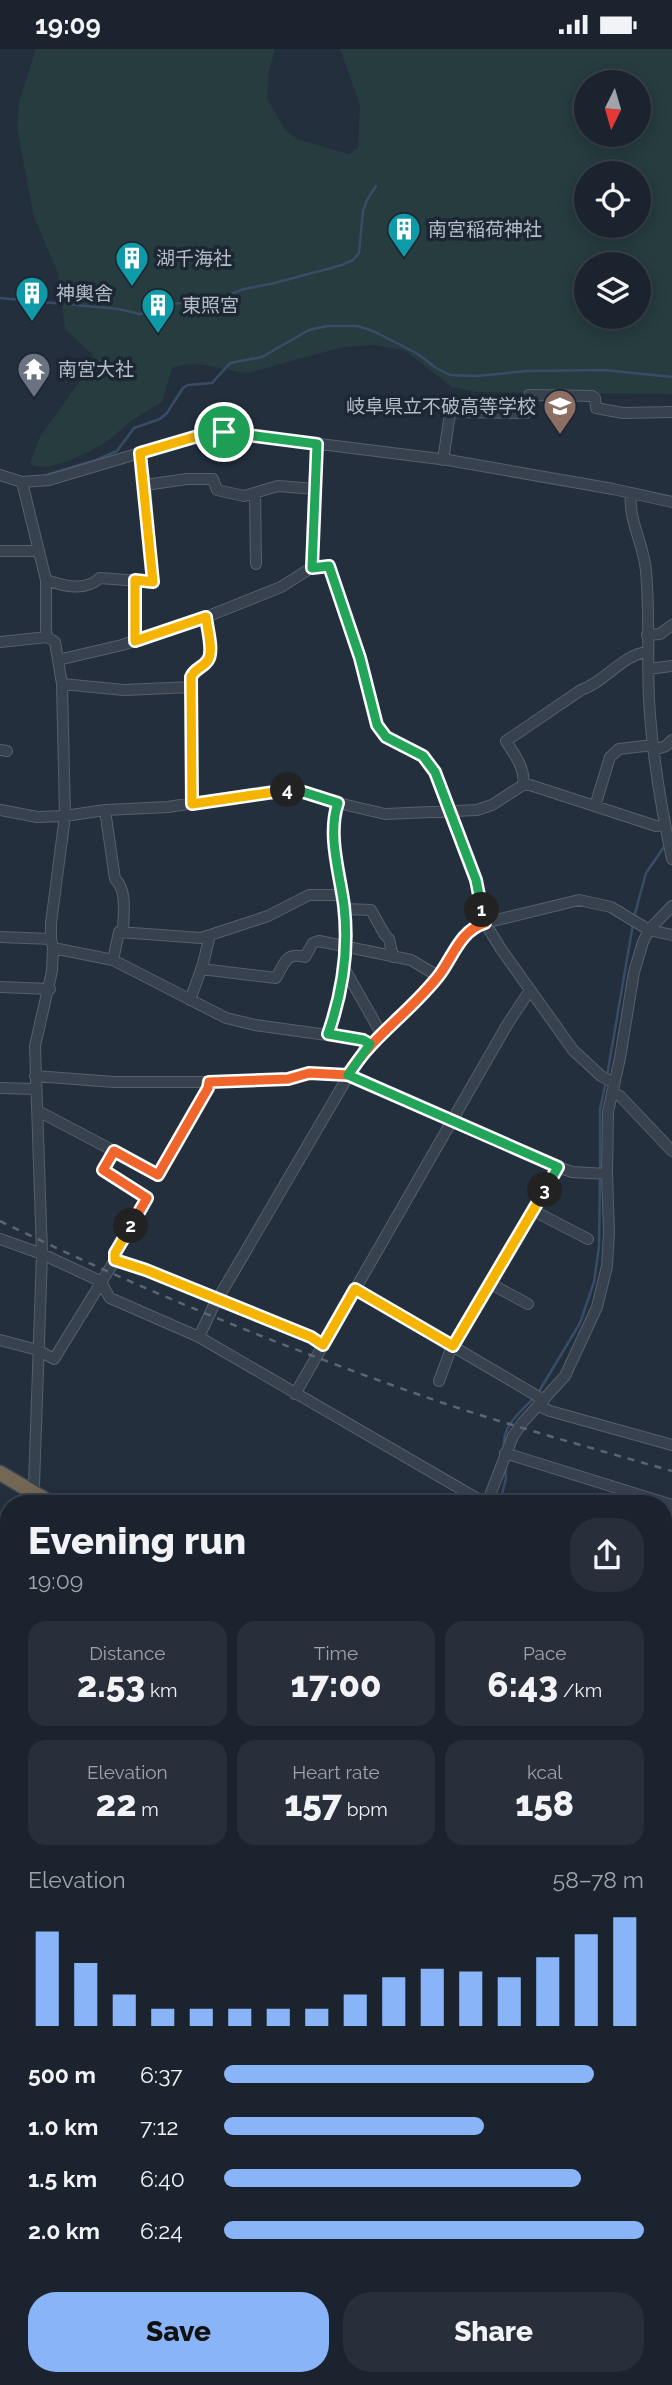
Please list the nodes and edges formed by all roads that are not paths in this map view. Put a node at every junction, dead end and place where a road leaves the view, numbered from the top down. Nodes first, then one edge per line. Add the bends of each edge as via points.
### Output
1 (672, 412) edge
2 (317, 444) junction
3 (140, 453) junction
4 (443, 460) junction
5 (0, 475) edge
6 (22, 482) junction
7 (145, 485) junction
8 (315, 489) junction
9 (255, 493) junction
10 (631, 493) junction
11 (672, 502) edge
12 (0, 551) edge
13 (39, 551) junction
14 (256, 564) dead end
15 (312, 568) junction
16 (46, 580) junction
17 (135, 580) junction
18 (206, 617) junction
19 (672, 625) edge
20 (647, 635) junction
21 (47, 636) junction
22 (135, 641) junction
23 (0, 642) edge
24 (647, 652) junction
25 (58, 660) junction
26 (672, 666) edge
27 (648, 669) junction
28 (62, 684) junction
29 (191, 687) junction
30 (672, 740) edge
31 (654, 748) junction
32 (523, 785) junction
33 (338, 803) junction
34 (192, 804) junction
35 (595, 806) junction
36 (0, 810) edge
37 (105, 810) junction
38 (448, 810) junction
39 (65, 816) junction
40 (668, 831) edge
41 (672, 859) edge
42 (342, 895) junction
43 (672, 906) edge
44 (345, 909) junction
45 (485, 923) junction
46 (649, 929) junction
47 (123, 933) junction
48 (210, 935) junction
49 (672, 936) edge
50 (0, 937) edge
51 (52, 943) junction
52 (345, 947) junction
53 (393, 957) junction
54 (113, 960) junction
55 (344, 968) junction
56 (201, 969) junction
57 (438, 976) junction
58 (0, 987) edge
59 (50, 989) junction
60 (530, 990) junction
61 (190, 1000) junction
62 (328, 1034) junction
63 (382, 1034) junction
64 (370, 1044) junction
65 (348, 1075) junction
66 (35, 1076) junction
67 (209, 1082) junction
68 (609, 1084) junction
69 (0, 1089) edge
70 (36, 1089) junction
71 (38, 1111) junction
72 (452, 1120) junction
73 (114, 1151) junction
74 (672, 1151) edge
75 (558, 1167) junction
76 (602, 1174) junction
77 (532, 1210) junction
78 (0, 1239) edge
79 (587, 1239) dead end
80 (42, 1254) junction
81 (115, 1260) junction
82 (100, 1281) junction
83 (489, 1283) junction
84 (355, 1289) junction
85 (218, 1299) junction
86 (528, 1304) dead end
87 (199, 1337) junction
88 (0, 1340) edge
89 (323, 1345) junction
90 (453, 1346) junction
91 (38, 1350) junction
92 (439, 1381) dead end
93 (295, 1394) junction
94 (542, 1403) junction
95 (672, 1445) edge
96 (505, 1453) junction
97 (0, 1473) edge
98 (32, 1492) junction
99 (37, 1495) edge
100 (472, 1495) edge
101 (489, 1495) edge
102 (640, 1495) edge

1 - 4 street via 623,413 596,408 592,396 529,395 526,413 450,414
2 - 3 street via 214,432
2 - 4 street
2 - 8 street
3 - 6 street via 49,480
3 - 7 street
4 - 10 street
5 - 6 street
6 - 13 street
7 - 9 street via 213,479 217,490 244,496
7 - 17 street via 153,582
8 - 9 street via 278,486
8 - 15 street
9 - 14 street
10 - 11 street
10 - 20 street via 632,521 646,570
12 - 13 street
13 - 16 street
15 - 18 street via 281,587
15 - 38 street via 329,566 377,725 386,737 423,756 435,772
16 - 17 street via 70,587 93,584 100,578
16 - 21 street
17 - 22 street
18 - 22 street
18 - 29 street via 210,655 194,670
19 - 20 street via 660,634
20 - 24 street
21 - 23 street
21 - 25 street via 55,642
22 - 25 street
24 - 27 street
24 - 32 street via 637,654 506,741 520,764
25 - 28 street
26 - 27 street
27 - 31 street
28 - 29 street via 124,690
28 - 39 street
29 - 34 street
30 - 31 street via 666,747
31 - 35 street via 619,749 610,757
31 - 40 street
32 - 35 street
32 - 38 street via 492,805
33 - 34 street via 290,790
33 - 38 street via 385,814
33 - 42 street via 335,845
34 - 37 street
35 - 40 street
36 - 39 street via 37,817
37 - 39 street
37 - 47 street via 115,879 123,893
38 - 45 street via 476,880
39 - 51 street via 54,883
40 - 41 street
42 - 44 street
42 - 48 street via 309,895 268,916
43 - 46 street
44 - 52 street
44 - 53 street via 371,910 389,939
45 - 46 street via 579,900 611,907
45 - 57 street via 476,925 458,944
45 - 60 street
46 - 49 street
46 - 68 street via 634,972
47 - 48 street
47 - 54 street via 119,932
48 - 56 street
50 - 51 street
51 - 54 street
51 - 59 street
52 - 53 street
52 - 55 street
52 - 56 street via 313,943 305,957 288,957 276,978
53 - 57 street via 411,960
54 - 61 street
55 - 62 street
55 - 63 street
56 - 61 street
57 - 63 street
58 - 59 street
59 - 66 street via 35,1046
60 - 68 street via 573,1050
60 - 72 street
61 - 62 street via 226,1018 254,1025
62 - 64 street
63 - 64 street
64 - 65 street
65 - 67 street via 309,1073 288,1079
65 - 72 street
65 - 85 street
66 - 67 street
66 - 70 street
67 - 73 street via 158,1175
68 - 74 street
68 - 76 street
69 - 70 street
70 - 71 street
71 - 73 street
71 - 80 street
72 - 75 street
72 - 84 street
73 - 81 street via 103,1170 147,1198
75 - 76 street
75 - 77 street
76 - 94 street via 609,1232 603,1285 565,1376
77 - 79 street
77 - 83 street
78 - 80 street
80 - 82 street
80 - 91 street
81 - 82 street
81 - 85 street
82 - 87 street via 110,1299
82 - 91 street via 54,1359
83 - 86 street
83 - 90 street
84 - 89 street
84 - 90 street
85 - 87 street
85 - 89 street
87 - 93 street
88 - 91 street
89 - 93 street
90 - 92 street
90 - 94 street
91 - 98 street
93 - 100 street
94 - 95 street via 550,1412
94 - 96 street via 523,1422
96 - 101 street
96 - 102 street
97 - 98 highway
98 - 99 highway

